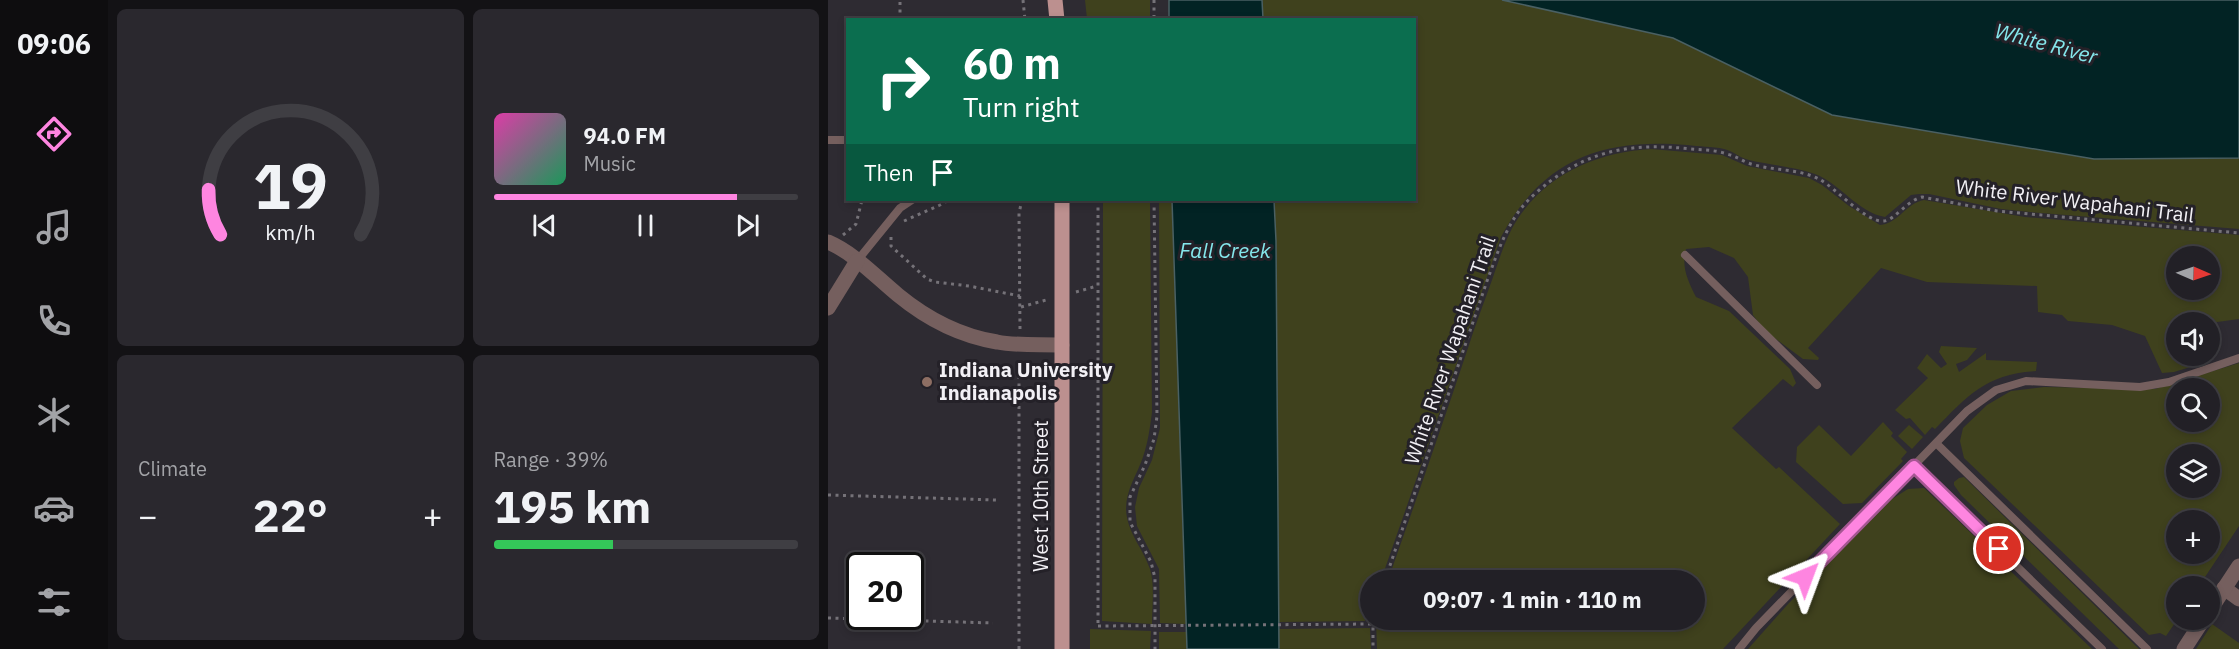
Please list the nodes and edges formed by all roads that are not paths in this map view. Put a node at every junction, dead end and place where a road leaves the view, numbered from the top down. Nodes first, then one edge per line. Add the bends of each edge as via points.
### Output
1 (1055, 0) edge
2 (1057, 18) edge
3 (828, 140) edge
4 (846, 140) edge
5 (910, 201) edge
6 (1062, 201) edge
7 (830, 243) edge
8 (1686, 255) dead end
9 (857, 261) junction
10 (828, 308) edge
11 (1062, 345) junction
12 (2239, 358) edge
13 (1817, 385) dead end
14 (1937, 444) junction
15 (1914, 466) junction
16 (2239, 566) edge
17 (2224, 588) junction
18 (2220, 594) edge
19 (2239, 599) edge
20 (2196, 630) edge
21 (1062, 649) edge
22 (1739, 649) edge
23 (2102, 649) edge
24 (2147, 649) edge
25 (2184, 649) edge

1 - 2 main road
3 - 4 lane
5 - 9 lane via 900,208
6 - 11 main road, West 10th Street
7 - 9 street
8 - 13 lane
9 - 10 street
9 - 11 street via 911,306 939,323 998,343
11 - 21 main road, West 10th Street
12 - 14 lane via 2169,382 2140,387 2026,381 1996,390 1967,411
14 - 15 lane
14 - 24 lane
15 - 22 lane
15 - 23 lane
16 - 17 street
17 - 18 street
17 - 19 street
20 - 25 street

